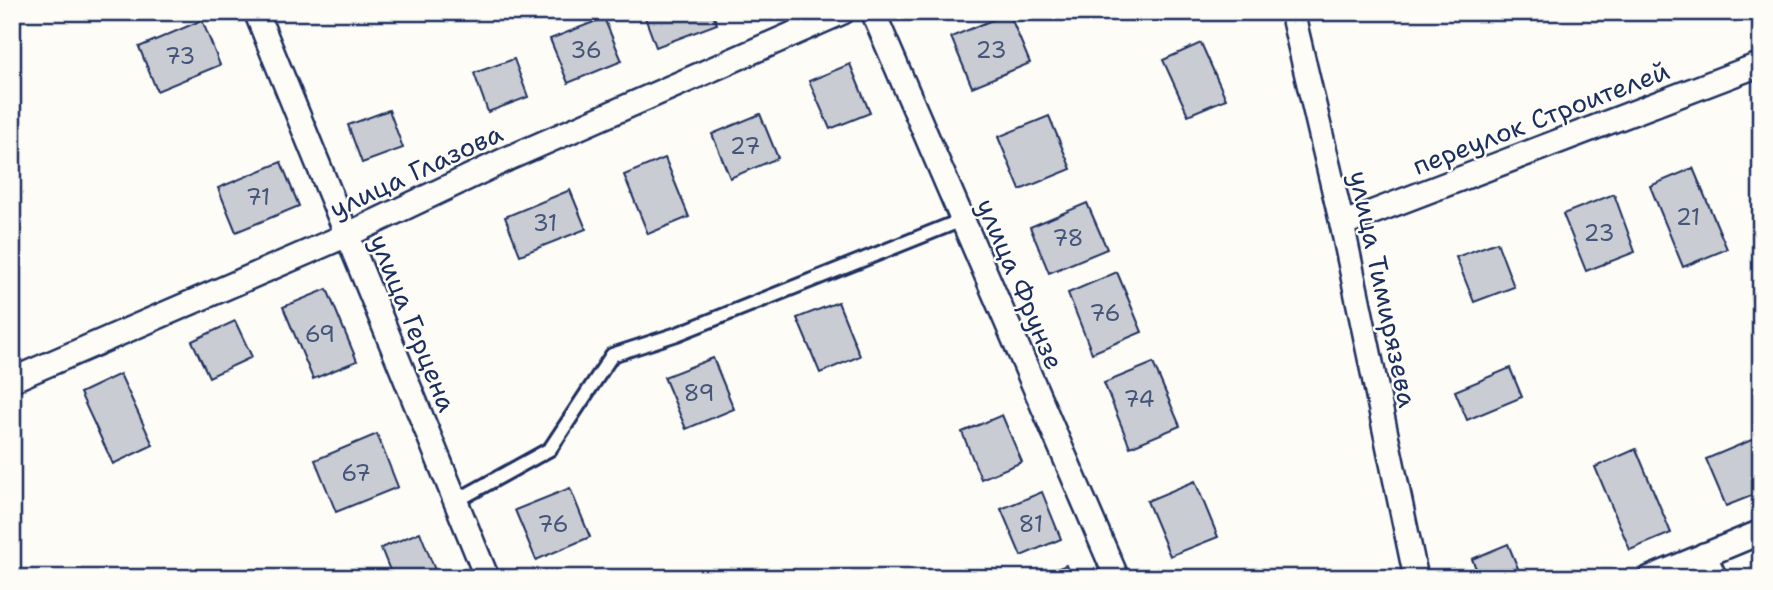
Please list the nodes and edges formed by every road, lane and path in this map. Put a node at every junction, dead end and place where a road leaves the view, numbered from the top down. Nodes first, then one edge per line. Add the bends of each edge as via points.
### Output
1 (256, 12) edge
2 (843, 12) edge
3 (873, 12) edge
4 (1292, 12) edge
5 (1761, 64) edge
6 (962, 220) junction
7 (1342, 224) junction
8 (347, 235) junction
9 (12, 380) edge
10 (456, 501) junction
11 (1761, 532) edge
12 (1704, 555) junction
13 (487, 578) edge
14 (1117, 578) edge
15 (1416, 578) edge
16 (1650, 578) edge
17 (1715, 578) edge

1 - 8 street, улица Герцена
2 - 8 street, улица Глазова via 507,159
3 - 6 street, улица Фрунзе
4 - 7 street, улица Тимирязева
5 - 7 street, переулок Строителей
6 - 10 lane via 677,334 612,355 550,449
6 - 14 street, улица Фрунзе
7 - 15 street, улица Тимирязева
8 - 9 street, улица Глазова
8 - 10 street, улица Герцена
10 - 13 street, улица Герцена
11 - 12 street
12 - 16 street
12 - 17 street

